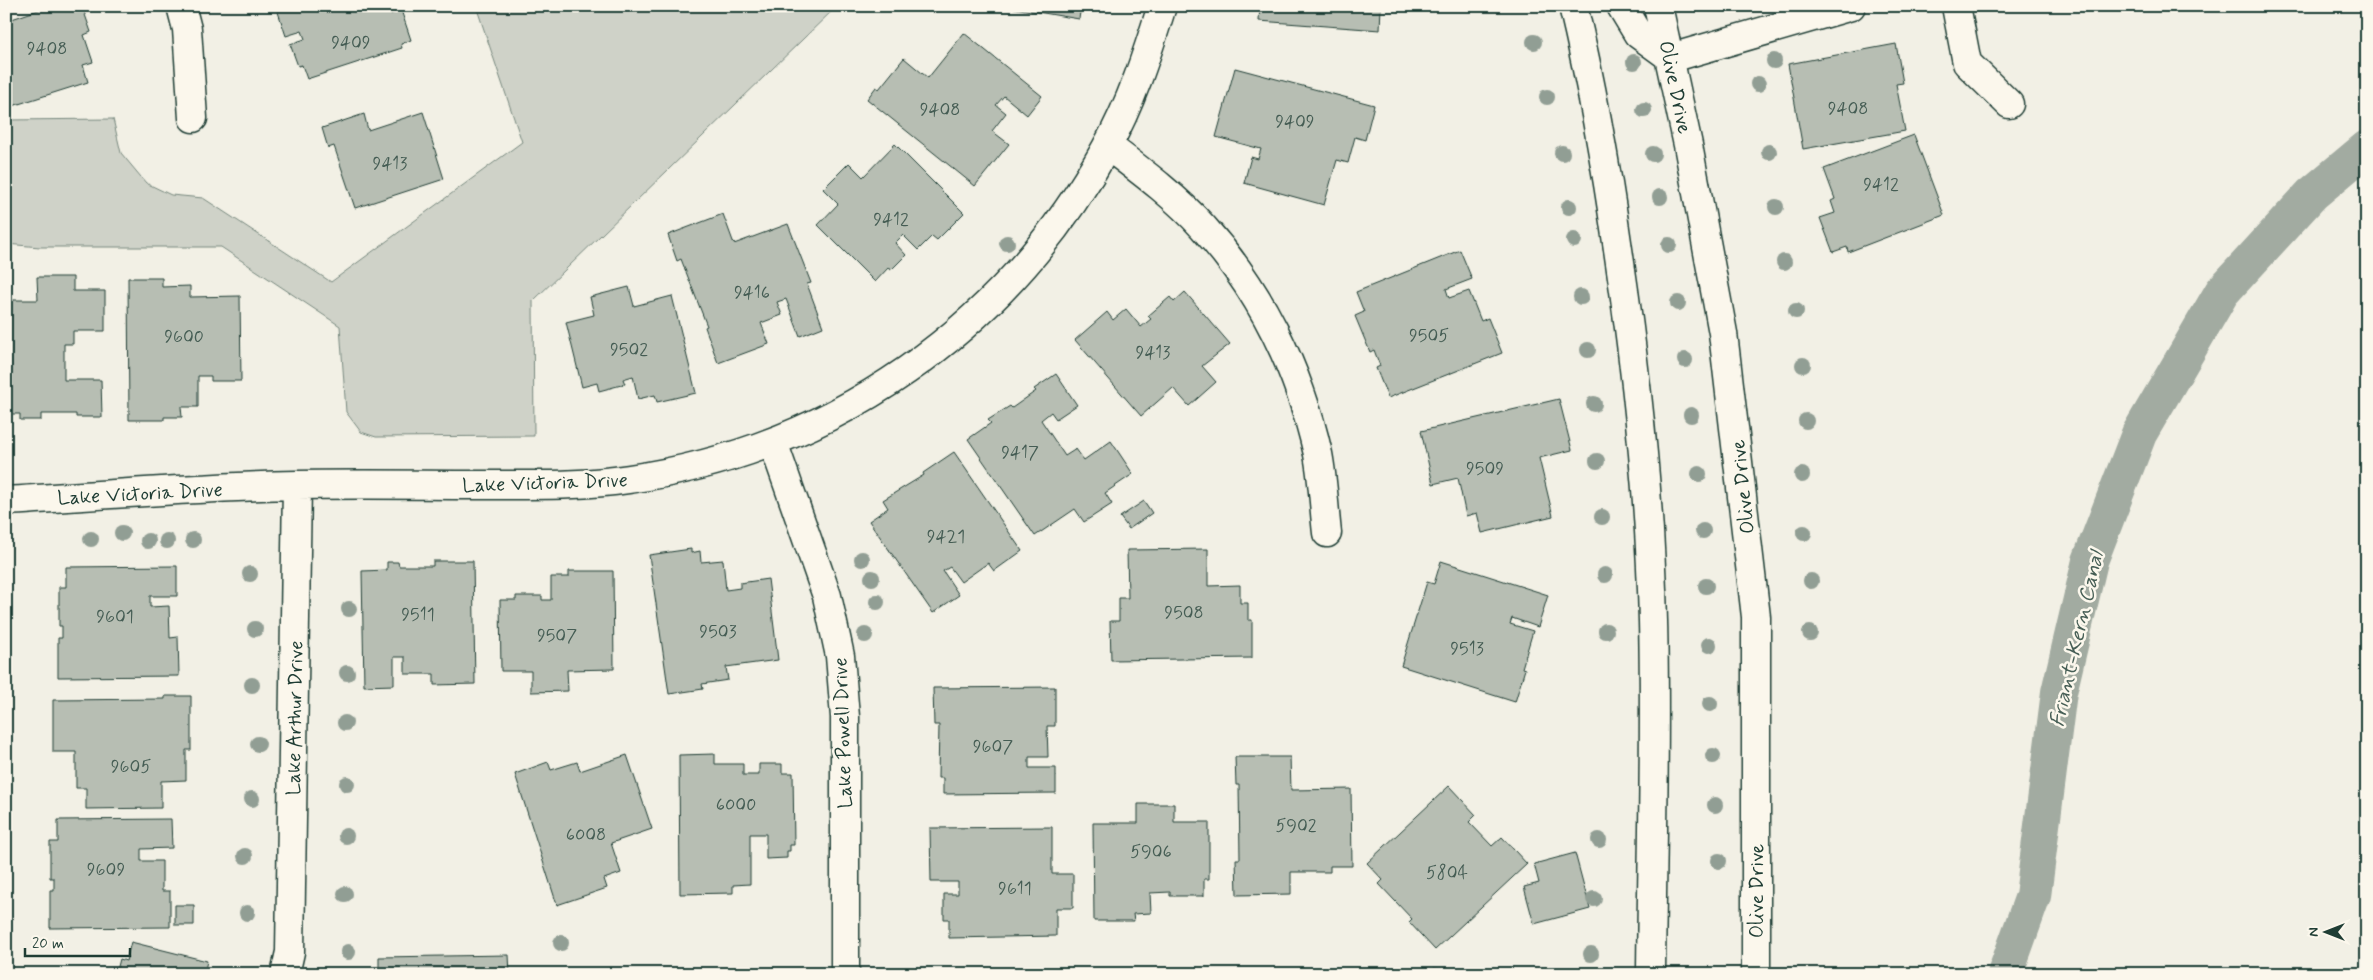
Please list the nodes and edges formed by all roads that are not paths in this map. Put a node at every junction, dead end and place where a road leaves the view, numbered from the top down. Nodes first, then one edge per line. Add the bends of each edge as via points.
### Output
1 (181, 6) edge
2 (1162, 6) edge
3 (1573, 6) edge
4 (1621, 6) edge
5 (1658, 6) edge
6 (1852, 6) edge
7 (1956, 6) edge
8 (1671, 58) junction
9 (2009, 104) dead end
10 (193, 118) dead end
11 (1108, 146) junction
12 (773, 442) junction
13 (297, 485) junction
14 (6, 501) edge
15 (1327, 533) dead end
16 (291, 966) edge
17 (845, 974) edge
18 (1650, 974) edge
19 (1756, 974) edge

1 - 10 street via 187,29
2 - 11 street, Lake Victoria Drive via 1144,64
3 - 18 street via 1603,145 1632,342 1643,452 1653,619
4 - 8 street via 1638,34
5 - 8 street, Olive Drive
6 - 8 street
7 - 9 street via 1967,63
8 - 19 street, Olive Drive via 1723,333 1756,616
11 - 12 street, Lake Victoria Drive via 1062,220 1026,265 972,320 910,369 844,410
11 - 15 street via 1155,181 1203,227 1244,280 1274,330 1301,391 1318,456
12 - 13 street, Lake Victoria Drive via 702,465 628,480 550,485
12 - 17 street, Lake Powell Drive via 827,596 840,656 845,717
13 - 14 street, Lake Victoria Drive
13 - 16 street, Lake Arthur Drive

